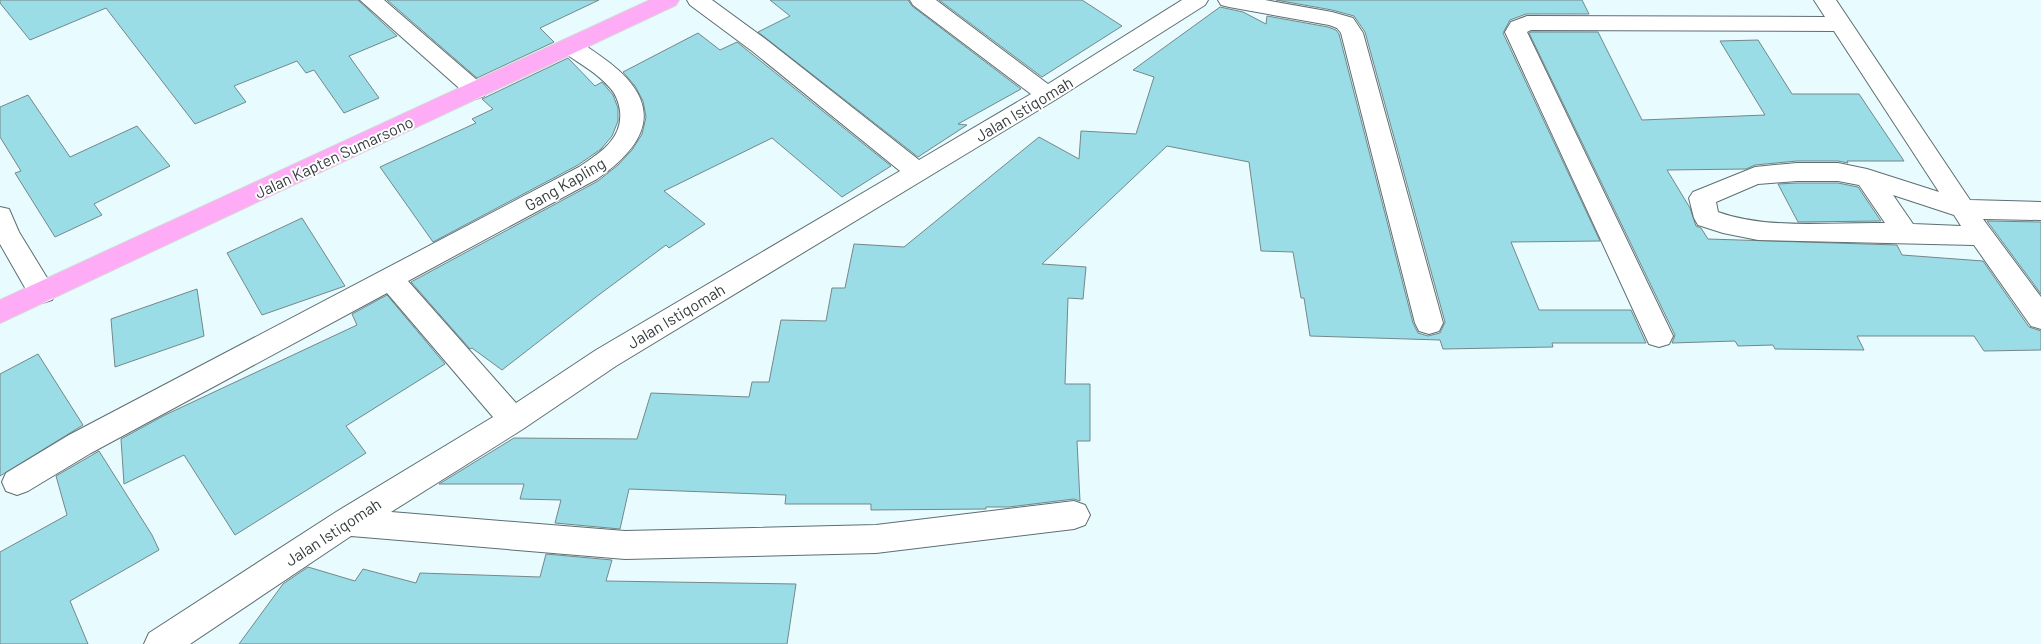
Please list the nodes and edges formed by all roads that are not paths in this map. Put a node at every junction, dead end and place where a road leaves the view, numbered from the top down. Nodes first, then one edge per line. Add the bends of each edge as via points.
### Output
1 (371, 0) edge
2 (668, 0) edge
3 (698, 0) edge
4 (921, 0) edge
5 (1197, 0) edge
6 (1229, 0) edge
7 (1606, 0) edge
8 (1825, 0) edge
9 (1617, 23) junction
10 (1841, 24) junction
11 (570, 46) junction
12 (476, 91) junction
13 (1047, 96) junction
14 (918, 172) junction
15 (1868, 178) junction
16 (1964, 209) junction
17 (2041, 211) edge
18 (0, 216) edge
19 (1906, 232) junction
20 (1981, 236) junction
21 (390, 278) junction
22 (42, 293) junction
23 (0, 312) edge
24 (2041, 318) edge
25 (1429, 323) dead end
26 (1659, 336) dead end
27 (513, 420) junction
28 (17, 482) dead end
29 (1074, 515) dead end
30 (346, 522) junction
31 (162, 644) edge

1 - 12 street
2 - 11 highway, Jalan Kapten Sumarsono
3 - 14 street
4 - 13 street
5 - 13 street, Jalan Istiqomah
6 - 25 street via 1332,19 1345,23 1352,33
7 - 9 street
8 - 10 street
9 - 10 street
9 - 26 street via 1527,23 1518,27 1516,32
10 - 16 street
11 - 12 highway, Jalan Kapten Sumarsono
11 - 21 street, Gang Kapling via 617,81 629,98 632,127 624,143 614,155 588,173
12 - 22 highway, Jalan Kapten Sumarsono
13 - 14 street, Jalan Istiqomah
14 - 27 street, Jalan Istiqomah via 606,358
15 - 16 street
15 - 19 street
15 - 19 street via 1838,172 1755,176 1702,198 1707,218 1726,226 1761,230
16 - 17 street
16 - 20 street
18 - 22 street
19 - 20 street
20 - 24 street
21 - 27 street
21 - 28 street, Gang Kapling via 80,444
22 - 23 highway, Jalan Kapten Sumarsono
27 - 30 street, Jalan Istiqomah
29 - 30 street via 876,539 626,544
30 - 31 street, Jalan Istiqomah

